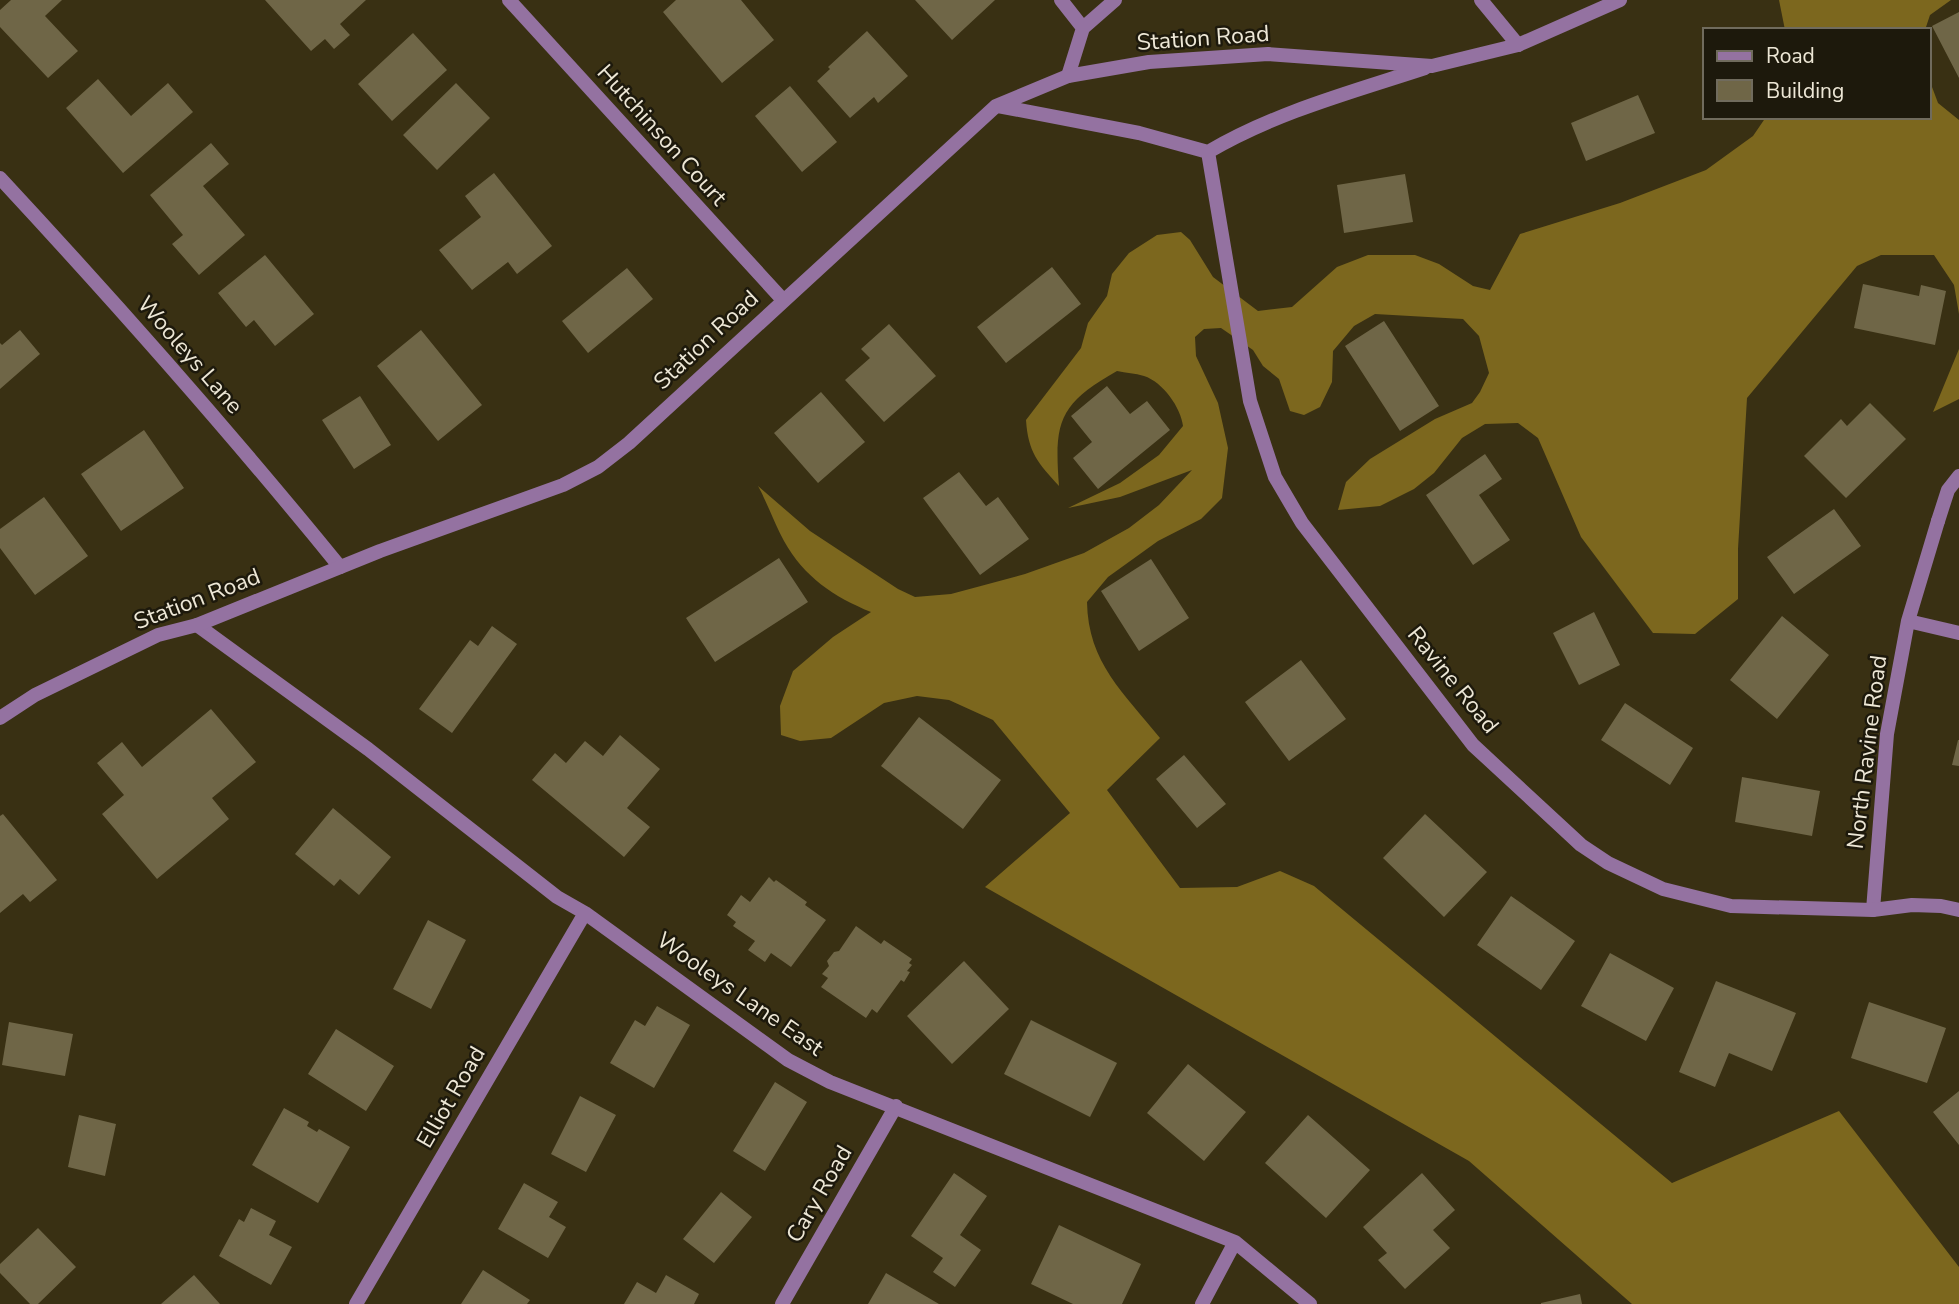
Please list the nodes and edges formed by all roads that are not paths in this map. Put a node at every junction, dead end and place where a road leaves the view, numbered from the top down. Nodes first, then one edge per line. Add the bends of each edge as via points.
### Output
1 (509, 0) edge
2 (1061, 0) edge
3 (1115, 0) edge
4 (1481, 0) edge
5 (1620, 0) edge
6 (1083, 28) junction
7 (1518, 45) junction
8 (1432, 66) junction
9 (1069, 76) junction
10 (996, 106) junction
11 (1208, 152) junction
12 (0, 178) edge
13 (783, 300) junction
14 (1959, 476) edge
15 (340, 567) junction
16 (1908, 621) junction
17 (197, 625) junction
18 (1959, 633) edge
19 (0, 719) edge
20 (1959, 910) edge
21 (1873, 911) junction
22 (585, 913) junction
23 (896, 1106) junction
24 (1235, 1242) junction
25 (356, 1304) edge
26 (782, 1304) edge
27 (1202, 1304) edge
28 (1311, 1304) edge

1 - 13 street, Hutchinson Court
2 - 6 street
3 - 6 street
4 - 7 street
5 - 7 street, Station Road
6 - 9 street
7 - 8 street, Station Road
8 - 9 street, Station Road via 1268,54 1149,62
8 - 11 street, Station Road via 1282,115
9 - 10 street, Station Road
10 - 11 street via 1139,133
10 - 13 street, Station Road
11 - 21 street, Ravine Road via 1250,401 1275,477 1302,523 1473,745 1581,845 1663,889 1731,906
12 - 15 street, Wooleys Lane via 265,474
13 - 15 street, Station Road via 598,467 563,485
14 - 16 street, North Ravine Road via 1948,490
15 - 17 street, Station Road
16 - 18 street
16 - 21 street, North Ravine Road via 1887,734
17 - 19 street, Station Road via 158,635 35,695
17 - 22 street, Wooleys Lane East via 368,749 557,897
20 - 21 street, Ravine Road via 1912,905
22 - 23 street, Wooleys Lane East via 788,1060 830,1082
22 - 25 street, Elliot Road
23 - 24 street, Wooleys Lane East
23 - 26 street, Cary Road
24 - 27 street
24 - 28 street, Wooleys Lane East

